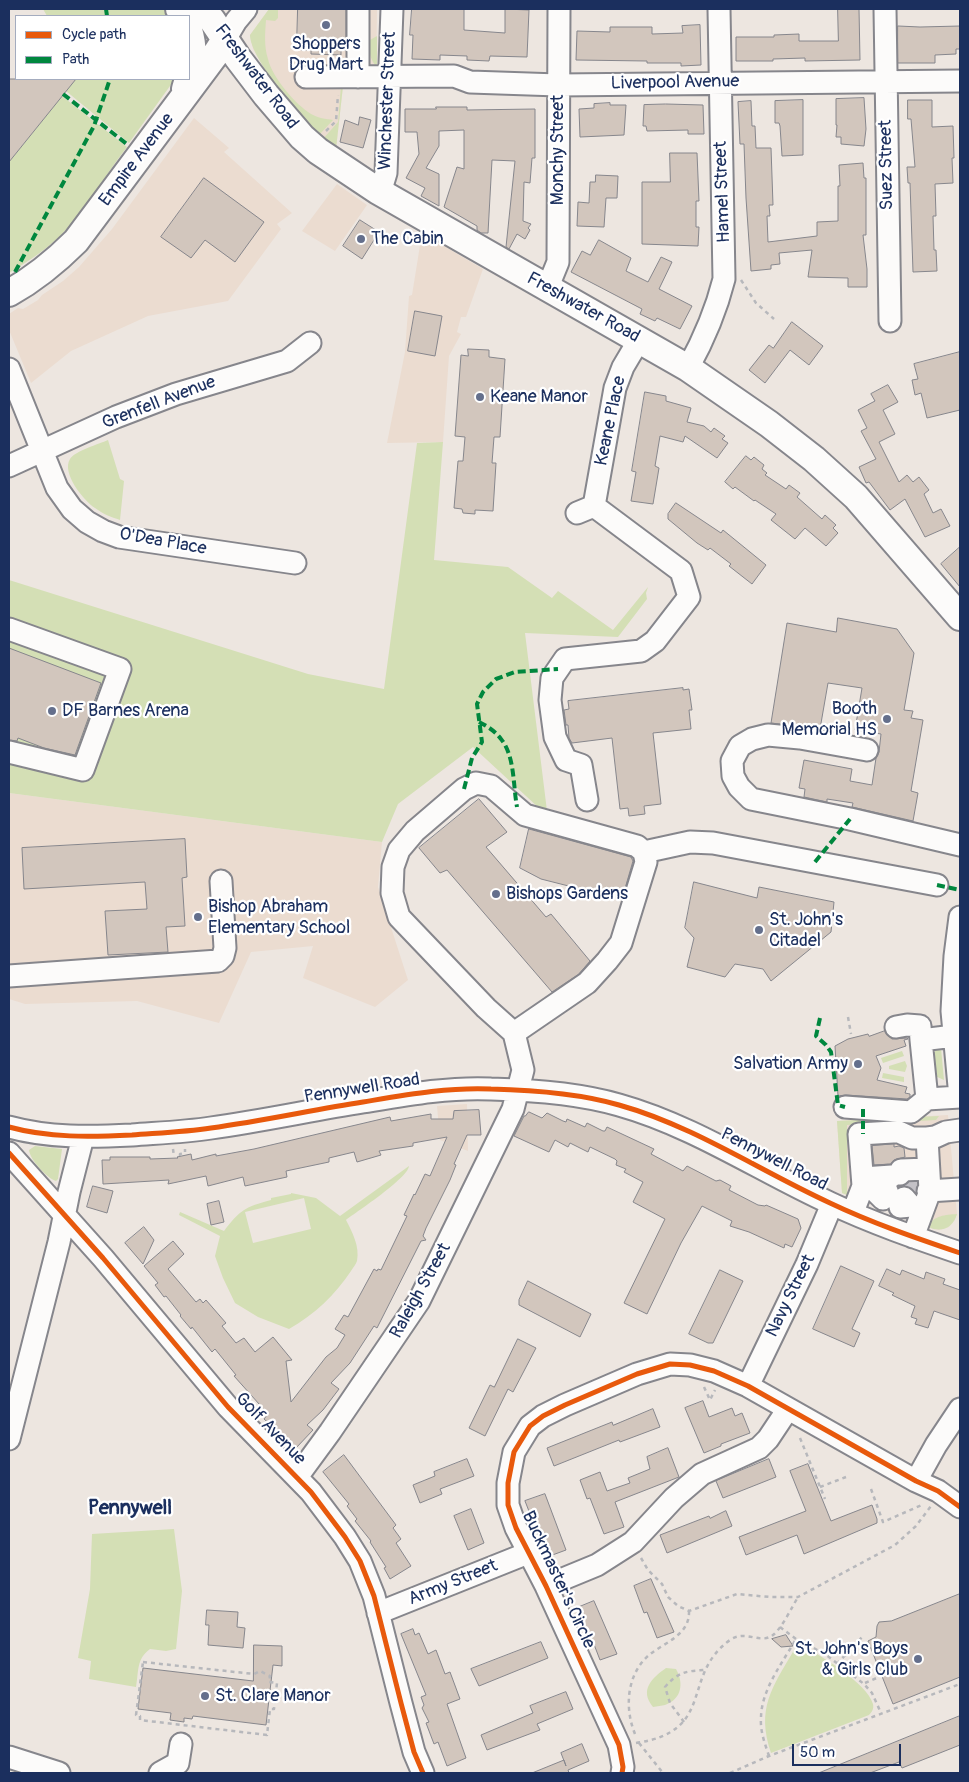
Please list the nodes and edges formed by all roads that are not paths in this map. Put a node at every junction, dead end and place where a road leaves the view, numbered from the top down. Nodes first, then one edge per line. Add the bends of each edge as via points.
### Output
1 (202, 9) edge
2 (246, 9) edge
3 (358, 9) edge
4 (559, 9) edge
5 (719, 9) edge
6 (885, 9) edge
7 (392, 14) edge
8 (190, 34) edge
9 (226, 38) junction
10 (358, 52) junction
11 (358, 76) junction
12 (390, 76) junction
13 (190, 77) edge
14 (306, 77) dead end
15 (188, 80) edge
16 (960, 81) edge
17 (720, 83) junction
18 (885, 83) junction
19 (558, 85) junction
20 (183, 97) junction
21 (378, 191) junction
22 (547, 289) junction
23 (9, 292) edge
24 (890, 321) dead end
25 (638, 340) junction
26 (310, 343) dead end
27 (688, 368) junction
28 (9, 369) edge
29 (42, 452) junction
30 (9, 466) edge
31 (295, 563) dead end
32 (960, 617) edge
33 (9, 629) edge
34 (867, 750) dead end
35 (9, 752) edge
36 (586, 800) dead end
37 (960, 844) edge
38 (644, 852) junction
39 (221, 881) dead end
40 (937, 885) dead end
41 (960, 917) edge
42 (9, 976) edge
43 (896, 1027) dead end
44 (514, 1033) junction
45 (954, 1036) junction
46 (921, 1040) junction
47 (518, 1090) junction
48 (960, 1097) edge
49 (928, 1099) junction
50 (845, 1107) dead end
51 (9, 1128) edge
52 (960, 1130) edge
53 (83, 1137) junction
54 (927, 1138) junction
55 (9, 1153) edge
56 (901, 1189) junction
57 (960, 1189) edge
58 (832, 1204) junction
59 (853, 1212) junction
60 (64, 1214) junction
61 (913, 1237) junction
62 (960, 1252) edge
63 (748, 1386) junction
64 (788, 1409) junction
65 (960, 1409) edge
66 (9, 1439) edge
67 (297, 1477) junction
68 (921, 1490) junction
69 (960, 1507) edge
70 (528, 1553) junction
71 (546, 1586) junction
72 (378, 1613) junction
73 (178, 1730) road end
74 (9, 1757) edge
75 (59, 1773) edge
76 (160, 1773) edge
77 (423, 1773) edge
78 (622, 1773) edge

1 - 9 main road, Freshwater Road
2 - 9 street, Empire Avenue
3 - 10 street
4 - 19 street, Monchy Street
5 - 17 street, Hamel Street
6 - 18 street, Suez Street
7 - 10 street via 370,21
7 - 12 street, Winchester Street
8 - 13 main road via 193,54
9 - 20 main road, Empire Avenue
9 - 21 main road, Freshwater Road via 266,95 302,137 331,161
10 - 11 street
11 - 12 street, Liverpool Avenue
11 - 14 street, Liverpool Avenue
12 - 19 street, Liverpool Avenue via 454,76 470,82
12 - 21 street, Winchester Street via 386,173
15 - 20 main road
16 - 18 street, Liverpool Avenue
17 - 18 street, Liverpool Avenue
17 - 19 street, Liverpool Avenue
17 - 27 street, Hamel Street via 724,279 713,319
18 - 24 street, Suez Street
19 - 22 street, Monchy Street via 558,262
20 - 23 main road, Empire Avenue via 76,241 56,261
21 - 22 main road, Freshwater Road
22 - 25 main road, Freshwater Road
25 - 27 main road, Freshwater Road
25 - 36 street, Keane Place via 623,366 616,388 586,509 680,571 689,597 655,641 641,651 565,659 552,678 550,700 555,737 566,760 581,766
26 - 29 street, Grenfell Avenue via 287,361 176,394
27 - 32 main road, Freshwater Road via 770,424 842,483
28 - 29 street, O'Dea Place
29 - 30 street, Grenfell Avenue
29 - 31 street, O'Dea Place via 57,488 72,509 103,531 135,540
33 - 35 street via 120,669 82,770
34 - 37 street via 768,735 740,746 732,761 732,776 751,799
38 - 40 street via 690,842 713,842
38 - 44 street via 646,862 621,943 587,983
38 - 44 street via 637,846 525,815 491,786 476,783 464,789 415,831 400,850 393,867 392,893 399,917
39 - 42 street via 225,948 218,961
41 - 45 street via 953,982
43 - 46 street via 920,1026
44 - 47 street, Raleigh Street via 523,1070
45 - 46 street
45 - 48 street
46 - 49 street
47 - 53 street, Pennywell Road via 432,1092 206,1129
47 - 58 street, Pennywell Road via 574,1095 652,1116
47 - 67 street, Raleigh Street via 513,1109 420,1301
48 - 49 street
49 - 50 street via 911,1112
51 - 53 street, Pennywell Road via 36,1134
52 - 54 street
53 - 60 street
54 - 56 street
54 - 56 street via 912,1138 899,1132 859,1134
55 - 60 street, Golf Avenue
56 - 57 street
56 - 59 street
56 - 61 street
58 - 59 street, Pennywell Road
58 - 63 street, Navy Street
59 - 61 street, Pennywell Road
60 - 66 street
60 - 67 street, Golf Avenue via 223,1401
61 - 62 street, Pennywell Road
63 - 64 street, Buckmaster's Circle
63 - 70 street, Buckmaster's Circle via 690,1364 670,1364 614,1384 542,1416 530,1426 514,1452 508,1483 508,1505
64 - 68 street, Buckmaster's Circle
64 - 71 street via 759,1448 702,1474 674,1498 634,1542 598,1565
65 - 68 street via 936,1445
67 - 72 street, Golf Avenue via 345,1537 367,1577
68 - 69 street, Buckmaster's Circle via 938,1492
70 - 71 street, Buckmaster's Circle
70 - 72 street, Army Street
71 - 78 street, Buckmaster's Circle via 629,1744
72 - 77 street, Golf Avenue via 406,1725
73 - 76 street via 178,1763
74 - 75 street

